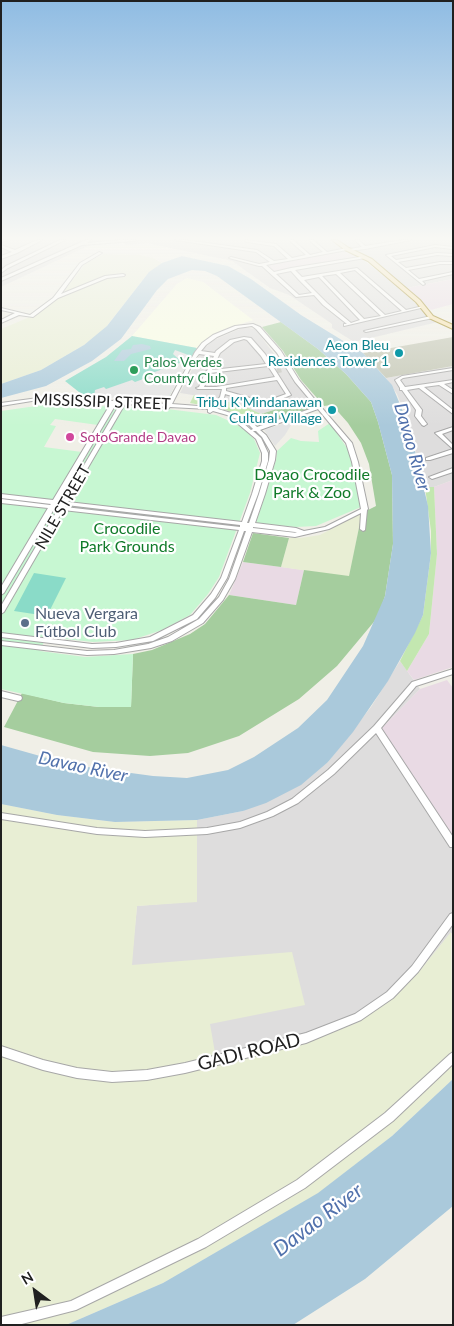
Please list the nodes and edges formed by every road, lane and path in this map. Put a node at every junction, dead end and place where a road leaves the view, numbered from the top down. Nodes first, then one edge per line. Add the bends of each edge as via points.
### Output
1 (50, 302) edge
2 (324, 302) edge
3 (345, 302) edge
4 (369, 302) edge
5 (393, 302) edge
6 (418, 302) edge
7 (423, 307) junction
8 (1, 309) edge
9 (404, 312) junction
10 (19, 313) junction
11 (384, 316) junction
12 (431, 316) junction
13 (363, 321) junction
14 (1, 322) edge
15 (453, 327) edge
16 (366, 332) dead end
17 (197, 352) junction
18 (216, 355) junction
19 (268, 365) junction
20 (288, 369) junction
21 (453, 369) edge
22 (277, 371) junction
23 (206, 372) junction
24 (277, 378) junction
25 (453, 381) edge
26 (255, 382) junction
27 (440, 383) junction
28 (420, 386) junction
29 (259, 388) dead end
30 (402, 389) junction
31 (223, 391) junction
32 (453, 393) edge
33 (114, 402) junction
34 (123, 403) junction
35 (169, 405) junction
36 (1, 406) edge
37 (320, 407) junction
38 (209, 410) junction
39 (453, 413) edge
40 (424, 424) dead end
41 (453, 428) edge
42 (254, 430) junction
43 (453, 450) edge
44 (428, 459) dead end
45 (453, 470) edge
46 (432, 477) dead end
47 (1, 496) edge
48 (1, 501) edge
49 (54, 504) junction
50 (63, 506) junction
51 (365, 509) junction
52 (247, 527) junction
53 (363, 529) dead end
54 (1, 593) edge
55 (1, 612) edge
56 (1, 635) edge
57 (1, 643) edge
58 (453, 670) edge
59 (1, 694) edge
60 (18, 698) dead end
61 (377, 728) junction
62 (1, 816) edge
63 (453, 844) edge
64 (453, 917) edge
65 (1, 1051) edge
66 (453, 1057) edge
67 (1, 1323) edge

1 - 10 street via 31,316
2 - 13 street via 348,324
3 - 13 street
4 - 11 street
5 - 9 street
6 - 7 main road
7 - 9 street
7 - 12 main road
8 - 10 street
9 - 11 street
10 - 14 street
11 - 13 street
12 - 15 main road
12 - 16 street
17 - 18 street
17 - 20 street via 223,332 253,325 269,340
17 - 35 street
18 - 19 street via 245,335
18 - 23 street
19 - 22 street
19 - 23 street
20 - 22 street
20 - 37 street
21 - 30 street via 402,377 397,380
22 - 24 street
23 - 31 street via 199,388
24 - 26 street
24 - 31 street via 289,396 268,403 262,404
25 - 27 street
26 - 29 street
26 - 31 street
27 - 28 street
27 - 32 street
28 - 30 street
28 - 39 street
30 - 40 street via 419,410 418,416
31 - 38 street
33 - 34 street, MISSISSIPI STREET
33 - 36 street, MISSISSIPI STREET via 64,400
33 - 49 street, NILE STREET
34 - 35 street, MISSISSIPI STREET
34 - 50 street, NILE STREET
35 - 38 street, MISSISSIPI STREET
37 - 42 street
37 - 51 street via 351,449
38 - 42 street, MISSISSIPI STREET
41 - 43 street via 438,433
42 - 52 street, MISSISSIPI STREET via 263,445 265,461
43 - 44 street
45 - 46 street
47 - 49 street
48 - 49 street
49 - 50 street
49 - 54 street, NILE STREET
50 - 52 street
50 - 55 street, NILE STREET
51 - 52 street via 327,528 295,535
51 - 53 street
52 - 56 street, MISSISSIPI STREET via 213,596 195,617 165,633 133,644 92,646
52 - 57 street, MISSISSIPI STREET via 232,579 221,598 200,621 170,638 149,646 87,653
58 - 61 street via 414,684
59 - 60 street
61 - 62 street via 295,801 240,825 207,831 144,834 97,831
61 - 63 street
64 - 65 street, GADI ROAD via 415,969 390,995 358,1017 306,1038 185,1068 112,1077 77,1073
66 - 67 street via 389,1117 309,1178 210,1238 72,1306

